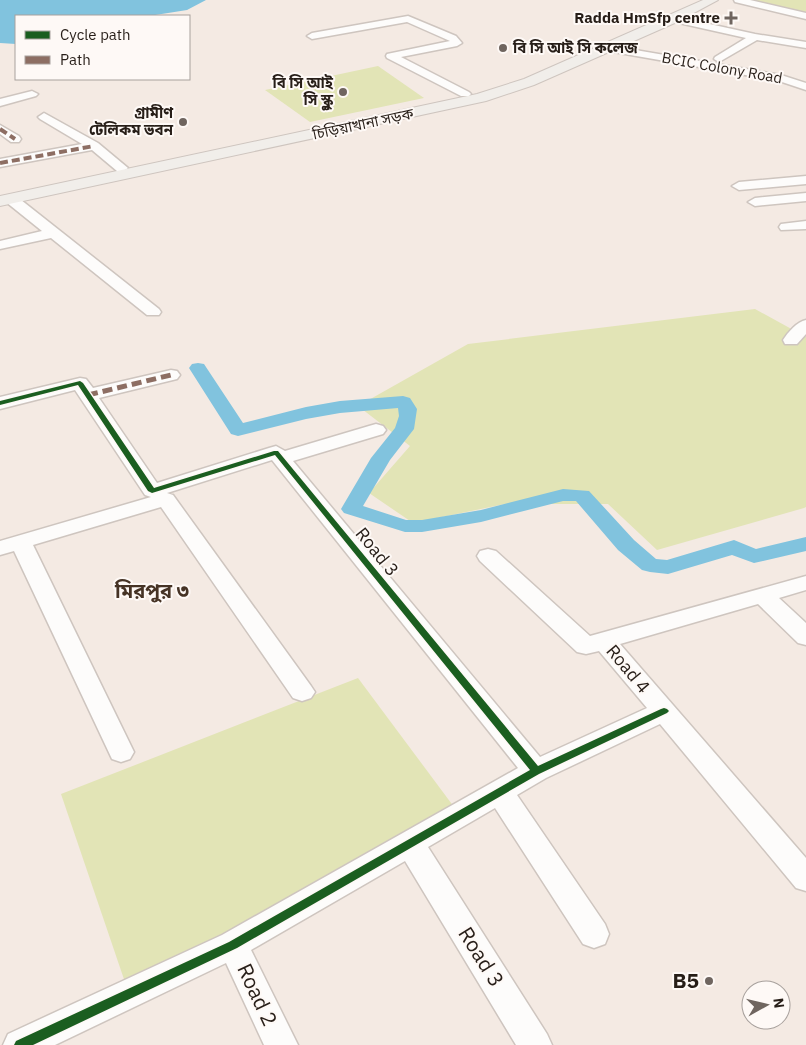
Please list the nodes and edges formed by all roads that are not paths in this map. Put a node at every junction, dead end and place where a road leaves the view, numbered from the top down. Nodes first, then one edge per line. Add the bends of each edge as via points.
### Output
1 (696, 0) edge
2 (712, 0) edge
3 (738, 0) edge
4 (806, 16) edge
5 (673, 20) junction
6 (312, 36) dead end
7 (755, 37) junction
8 (591, 45) junction
9 (806, 45) edge
10 (606, 48) junction
11 (719, 59) dead end
12 (804, 86) edge
13 (32, 94) dead end
14 (468, 96) junction
15 (0, 103) edge
16 (44, 117) dead end
17 (0, 129) edge
18 (15, 139) dead end
19 (94, 146) junction
20 (0, 163) edge
21 (122, 168) junction
22 (806, 180) edge
23 (739, 186) dead end
24 (806, 197) edge
25 (4, 198) edge
26 (755, 202) dead end
27 (806, 226) edge
28 (786, 227) dead end
29 (52, 234) junction
30 (0, 245) edge
31 (153, 312) dead end
32 (806, 325) edge
33 (791, 340) dead end
34 (171, 375) dead end
35 (84, 389) junction
36 (0, 403) edge
37 (376, 430) dead end
38 (281, 458) junction
39 (10, 545) edge
40 (488, 556) dead end
41 (806, 583) edge
42 (763, 596) junction
43 (806, 637) edge
44 (604, 641) junction
45 (302, 692) dead end
46 (664, 711) junction
47 (121, 752) dead end
48 (536, 771) junction
49 (500, 793) junction
50 (410, 844) junction
51 (806, 879) edge
52 (594, 934) dead end
53 (233, 945) junction
54 (20, 1045) edge
55 (281, 1045) edge
56 (535, 1045) edge

1 - 8 main road, চিড়িয়াখানা সড়ক
2 - 5 main road, চিড়িয়াখানা সড়ক
3 - 4 street
5 - 7 street
5 - 10 main road, চিড়িয়াখানা সড়ক
6 - 14 street via 408,19 453,38 457,43 391,56
7 - 9 street
7 - 11 street
8 - 10 main road
8 - 14 main road, চিড়িয়াখানা সড়ক
10 - 12 street, BCIC Colony Road via 781,78
10 - 14 main road, চিড়িয়াখানা সড়ক via 529,82
13 - 15 street
14 - 21 main road, চিড়িয়াখানা সড়ক
14 - 25 main road, চিড়িয়াখানা সড়ক
16 - 19 street
17 - 18 street
19 - 20 street
19 - 21 street
21 - 25 main road, চিড়িয়াখানা সড়ক
22 - 23 street
24 - 26 street
25 - 29 street
27 - 28 street
29 - 30 street
29 - 31 street
32 - 33 street
34 - 35 street
35 - 36 street
35 - 38 street via 152,491 276,452
37 - 38 street
38 - 48 street, Road 3
39 - 45 street via 166,498
39 - 47 street
40 - 44 street via 586,646
41 - 42 street, Road 4
42 - 43 street
42 - 44 street, Road 4
44 - 46 street, Road 4
46 - 48 street
46 - 51 street, Road 4
48 - 49 street
49 - 50 street
49 - 52 street
50 - 53 street
50 - 56 street, Road 3
53 - 54 street
53 - 55 street, Road 2

